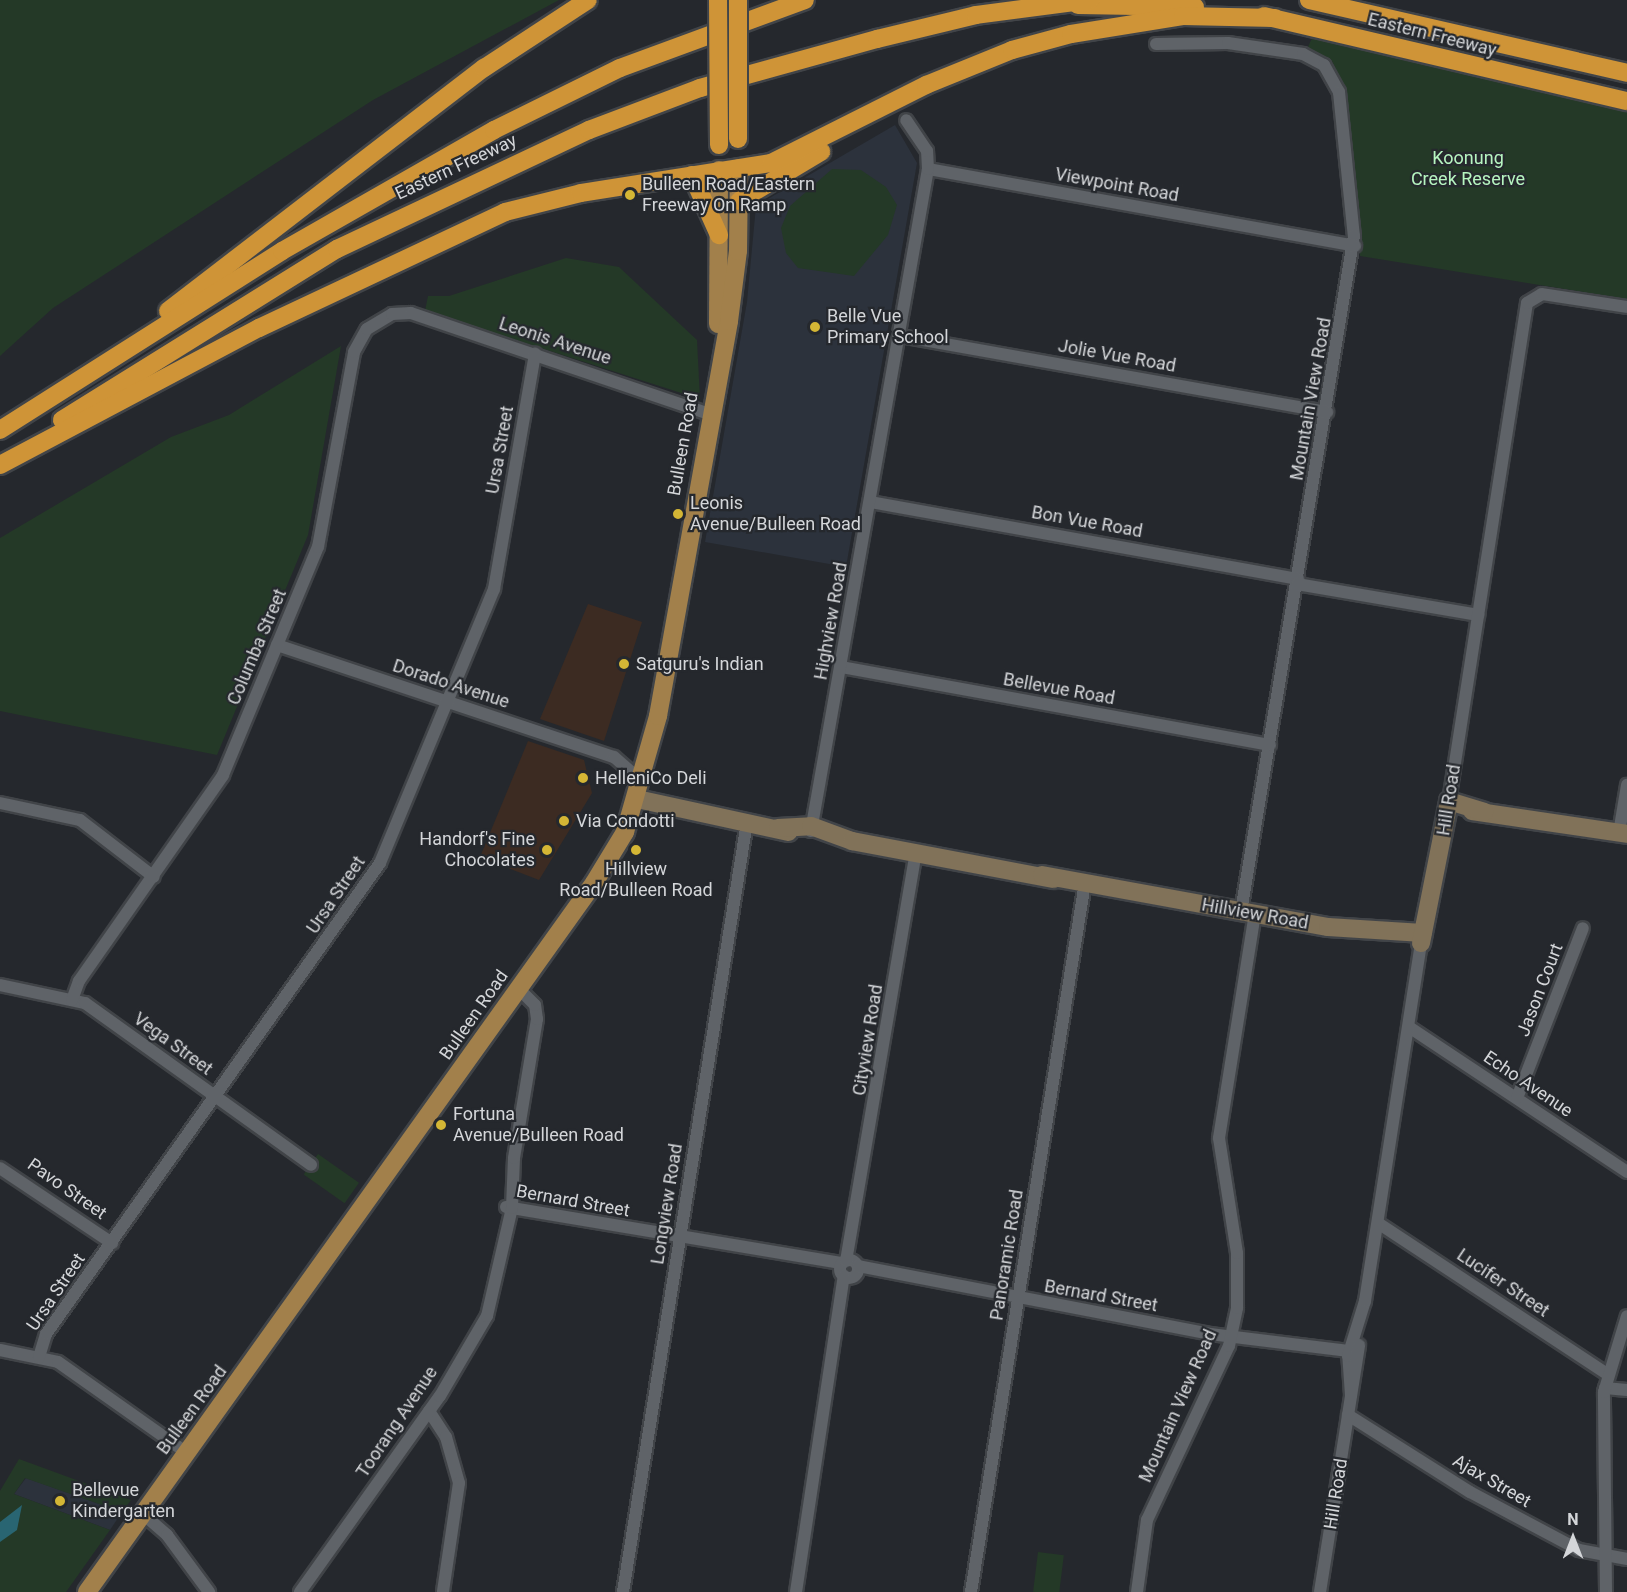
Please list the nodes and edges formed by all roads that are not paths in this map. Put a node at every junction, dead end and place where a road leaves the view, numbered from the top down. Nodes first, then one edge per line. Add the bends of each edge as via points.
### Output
1 (588, 0) edge
2 (718, 0) edge
3 (738, 0) edge
4 (805, 0) edge
5 (1090, 0) edge
6 (1309, 0) edge
7 (976, 15) junction
8 (1275, 18) junction
9 (1156, 44) dead end
10 (1627, 73) edge
11 (926, 85) junction
12 (1627, 101) edge
13 (906, 120) dead end
14 (739, 168) junction
15 (928, 169) junction
16 (719, 170) junction
17 (692, 175) junction
18 (740, 201) junction
19 (720, 235) junction
20 (1355, 246) junction
21 (1627, 307) edge
22 (423, 316) joint
23 (900, 336) junction
24 (128, 346) junction
25 (535, 354) junction
26 (715, 383) junction
27 (710, 411) junction
28 (1327, 412) junction
29 (0, 430) edge
30 (0, 460) edge
31 (0, 465) edge
32 (870, 502) junction
33 (1298, 581) junction
34 (1478, 615) junction
35 (277, 645) junction
36 (841, 668) junction
37 (447, 702) junction
38 (1270, 745) junction
39 (651, 751) junction
40 (614, 757) junction
41 (642, 781) junction
42 (1627, 784) edge
43 (638, 799) junction
44 (0, 803) edge
45 (1448, 806) junction
46 (747, 822) junction
47 (814, 829) junction
48 (1623, 833) edge
49 (916, 853) junction
50 (157, 873) junction
51 (1085, 888) junction
52 (1248, 912) junction
53 (1582, 928) dead end
54 (1422, 938) junction
55 (0, 985) edge
56 (519, 989) junction
57 (72, 999) junction
58 (1409, 1027) junction
59 (216, 1097) junction
60 (1517, 1098) junction
61 (311, 1165) dead end
62 (0, 1168) edge
63 (1627, 1172) edge
64 (508, 1208) junction
65 (1378, 1223) junction
66 (680, 1238) junction
67 (112, 1243) junction
68 (849, 1269) junction
69 (1018, 1299) junction
70 (1627, 1316) edge
71 (1231, 1337) junction
72 (0, 1350) edge
73 (1351, 1352) junction
74 (39, 1357) junction
75 (1607, 1374) junction
76 (1605, 1388) junction
77 (1627, 1390) edge
78 (429, 1411) junction
79 (1348, 1415) junction
80 (187, 1453) junction
81 (143, 1514) junction
82 (1605, 1557) junction
83 (1627, 1559) edge
84 (87, 1592) edge
85 (208, 1592) edge
86 (300, 1592) edge
87 (442, 1592) edge
88 (622, 1592) edge
89 (796, 1592) edge
90 (970, 1592) edge
91 (1137, 1592) edge
92 (1320, 1592) edge
93 (1605, 1592) edge

1 - 24 highway via 484,68 187,295
2 - 16 highway, Bulleen Road, bridge
3 - 14 highway, Bulleen Road, bridge
4 - 24 highway, Eastern Freeway via 620,69 494,130 383,191
5 - 7 highway, Eastern Freeway
6 - 10 highway, Eastern Freeway
7 - 8 highway, Eastern Freeway via 1133,3
7 - 30 highway, Eastern Freeway via 700,88 504,166 337,249
8 - 11 highway via 1183,16 1071,34 1012,50
8 - 12 highway, Eastern Freeway
9 - 20 street, Mountain View Road via 1228,43 1303,54 1324,64 1339,92
11 - 14 highway via 786,158
11 - 18 highway
13 - 15 street via 927,151
14 - 16 highway
14 - 18 main road, Bulleen Road
15 - 20 street, Viewpoint Road
15 - 23 street, Highview Road
16 - 17 highway
16 - 19 main road, Bulleen Road
17 - 19 highway
17 - 31 highway via 581,193 496,216 259,328
18 - 26 main road, Bulleen Road via 735,273
19 - 26 main road, Bulleen Road
20 - 28 street, Mountain View Road
21 - 34 street, Hill Road via 1542,294 1530,298
22 - 25 street, Leonis Avenue
22 - 35 street, Columba Street via 384,316 356,345 322,535
23 - 28 street, Jolie Vue Road
23 - 32 street, Highview Road
24 - 29 highway, Eastern Freeway
25 - 27 street, Leonis Avenue
25 - 37 street, Ursa Street via 494,589
26 - 27 main road, Bulleen Road
27 - 39 main road, Bulleen Road
28 - 33 street, Mountain View Road
32 - 33 street, Bon Vue Road
32 - 36 street, Highview Road
33 - 34 street, Bon Vue Road
33 - 38 street, Mountain View Road
34 - 45 street, Hill Road
35 - 37 street, Dorado Avenue
35 - 50 street, Columba Street via 217,788
36 - 38 street, Bellevue Road
36 - 47 street, Highview Road
37 - 40 street, Dorado Avenue
37 - 59 street, Ursa Street via 374,876
38 - 52 street, Mountain View Road
39 - 40 street, Dorado Avenue
39 - 41 main road, Bulleen Road
40 - 41 street, Dorado Avenue
41 - 43 main road, Bulleen Road
42 - 48 street
43 - 46 street, Hillview Road
43 - 56 main road, Bulleen Road via 607,864
44 - 50 street via 80,820
45 - 48 street
45 - 54 street, Hill Road
46 - 47 street, Hillview Road
46 - 66 street, Longview Road
47 - 49 street, Hillview Road
49 - 51 street, Hillview Road via 1042,875
49 - 68 street, Cityview Road
50 - 57 street, Columba Street via 79,981
51 - 52 street, Hillview Road via 1125,890
51 - 69 street, Panoramic Road
52 - 54 street, Hillview Road
52 - 71 street, Mountain View Road via 1219,1138 1237,1253 1238,1299
53 - 60 street, Jason Court
54 - 58 street, Hill Road
55 - 57 street, Vega Street
56 - 64 street, Toorang Avenue via 537,1013
56 - 80 main road, Bulleen Road
57 - 59 street, Vega Street
58 - 60 street, Echo Avenue
58 - 65 street, Hill Road
59 - 61 street, Vega Street
59 - 67 street, Ursa Street
60 - 63 street, Echo Avenue
62 - 67 street, Pavo Street
64 - 66 street, Bernard Street
64 - 78 street, Toorang Avenue via 484,1323
65 - 73 street, Hill Road via 1365,1301
65 - 75 street, Lucifer Street
66 - 68 street, Bernard Street
66 - 88 street, Longview Road
67 - 74 street, Ursa Street via 46,1334
68 - 69 street, Bernard Street
68 - 89 street, Cityview Road
69 - 71 street, Bernard Street
69 - 90 street, Panoramic Road
70 - 75 street
71 - 73 street, Bernard Street
71 - 91 street, Mountain View Road via 1151,1509
72 - 74 street
73 - 79 street, Hill Road
74 - 80 street via 65,1366
75 - 76 street
76 - 77 street
76 - 82 street
78 - 86 street, Toorang Avenue
78 - 87 street via 446,1437 459,1483
79 - 82 street, Ajax Street via 1487,1502 1579,1550
79 - 92 street, Hill Road
80 - 81 main road, Bulleen Road
81 - 84 main road, Bulleen Road
81 - 85 street via 167,1535
82 - 83 street, Ajax Street
82 - 93 street

